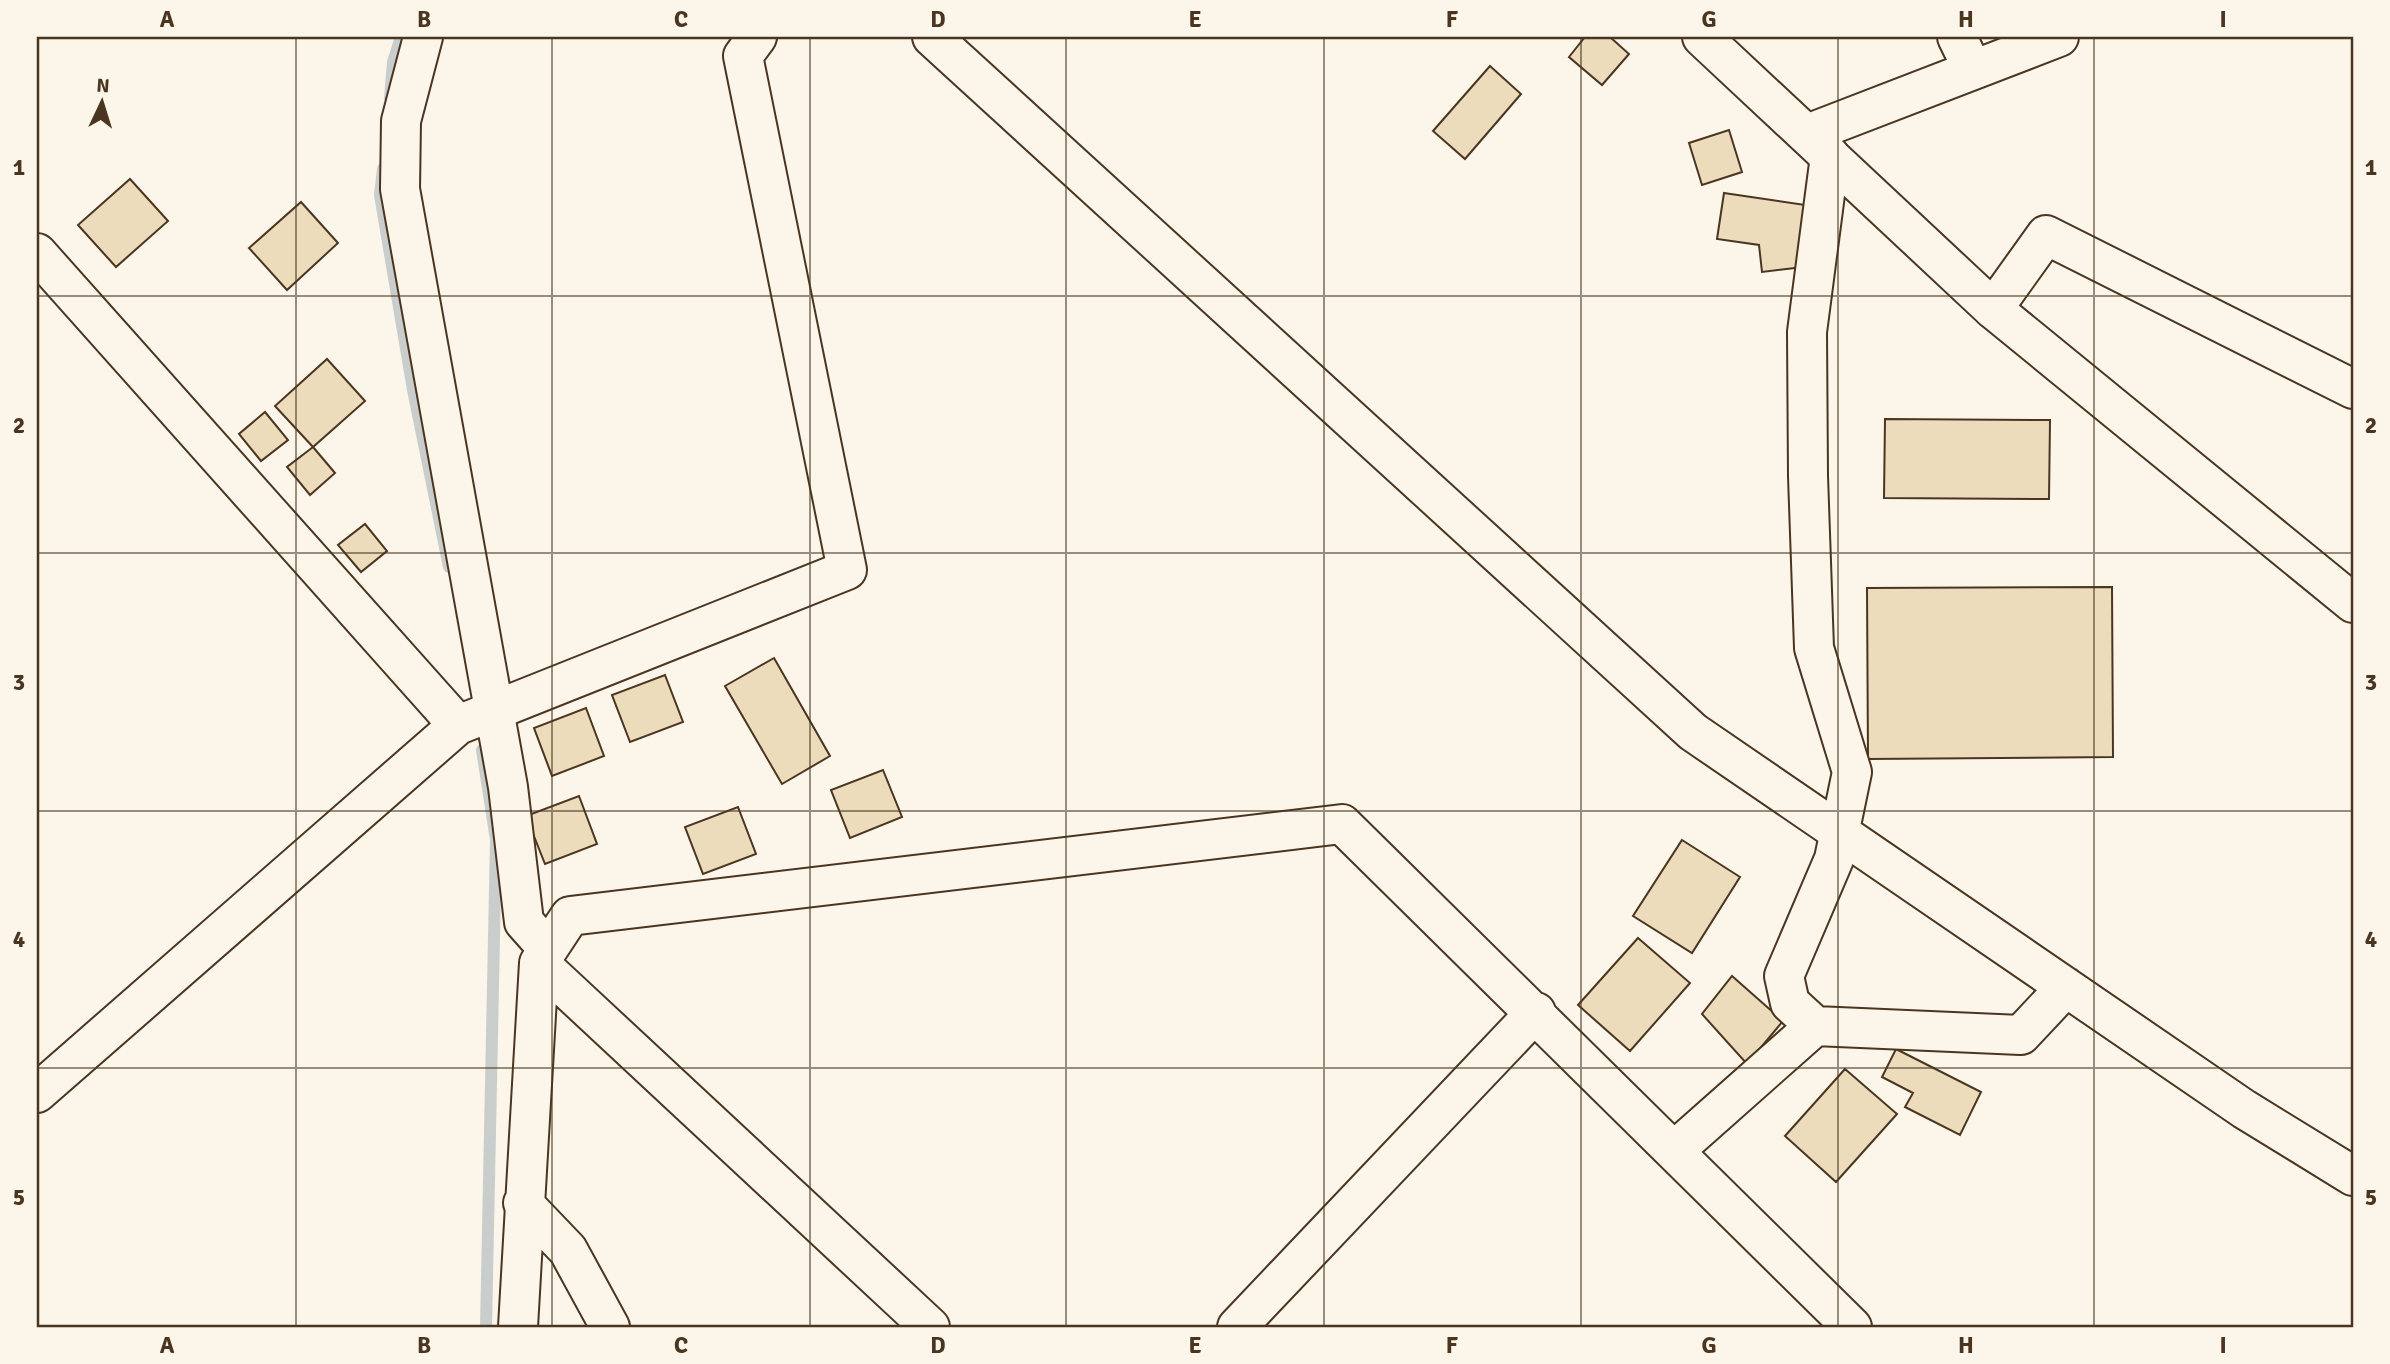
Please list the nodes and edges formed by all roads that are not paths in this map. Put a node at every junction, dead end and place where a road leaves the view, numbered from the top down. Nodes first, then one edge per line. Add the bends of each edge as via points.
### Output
1 (423, 37) edge
2 (757, 37) edge
3 (932, 37) edge
4 (2059, 37) edge
5 (1713, 43) edge
6 (1965, 54) edge
7 (1818, 145) junction
8 (37, 253) edge
9 (1993, 309) junction
10 (2353, 389) edge
11 (2353, 603) edge
12 (476, 718) junction
13 (1838, 831) junction
14 (543, 956) junction
15 (2066, 987) junction
16 (1536, 1012) junction
17 (1815, 1026) junction
18 (37, 1093) edge
19 (1674, 1151) junction
20 (2353, 1176) edge
21 (523, 1203) junction
22 (518, 1327) edge
23 (610, 1327) edge
24 (930, 1327) edge
25 (1237, 1327) edge
26 (1852, 1327) edge

1 - 12 street via 401,121 400,189
2 - 12 street via 743,56 847,570
3 - 13 street via 1693,732
4 - 6 street
5 - 7 street
6 - 7 street
7 - 9 street
7 - 13 street via 1807,332 1808,476 1814,648 1852,772
8 - 12 street
9 - 10 street via 2046,235
9 - 11 street
12 - 14 street via 524,922
12 - 18 street
13 - 15 street
13 - 17 street via 1834,859 1784,976 1790,1003
14 - 16 street via 570,916 1342,824
14 - 21 street
14 - 24 street
15 - 17 street via 2021,1035
15 - 20 street via 2244,1109
16 - 19 street
16 - 25 street
17 - 19 street
19 - 26 street
21 - 22 street
21 - 23 street via 568,1250

